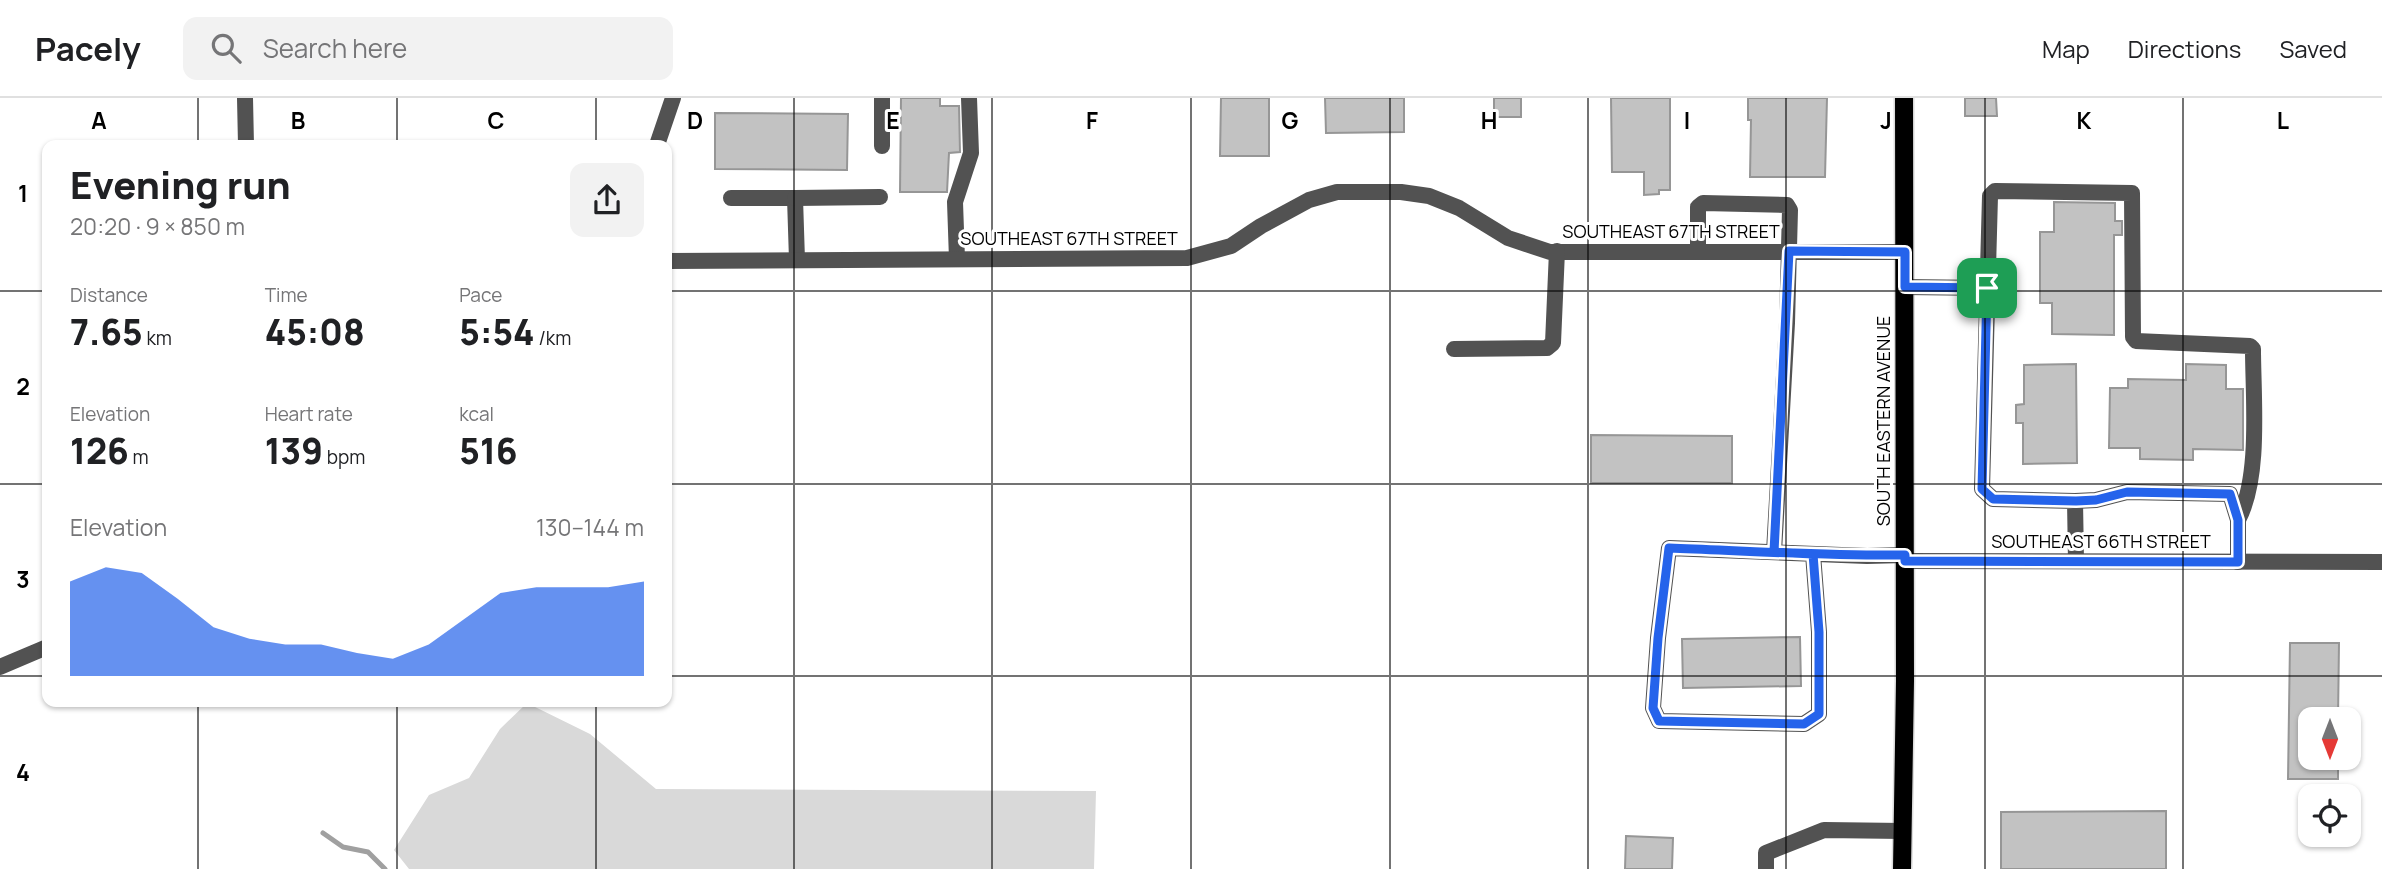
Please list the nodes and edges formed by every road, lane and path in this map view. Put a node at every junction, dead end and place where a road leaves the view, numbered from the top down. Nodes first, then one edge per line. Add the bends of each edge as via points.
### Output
1 (245, 98) edge
2 (673, 98) edge
3 (882, 98) edge
4 (969, 98) edge
5 (1904, 98) edge
6 (246, 140) edge
7 (659, 140) edge
8 (882, 146) dead end
9 (880, 197) dead end
10 (730, 198) dead end
11 (795, 198) junction
12 (1557, 251) junction
13 (1698, 251) junction
14 (1789, 251) junction
15 (1905, 252) junction
16 (957, 259) junction
17 (797, 260) junction
18 (672, 261) edge
19 (1905, 287) junction
20 (1987, 288) junction
21 (1454, 349) dead end
22 (2076, 501) junction
23 (2238, 520) junction
24 (1774, 552) junction
25 (1813, 554) junction
26 (1905, 558) junction
27 (2076, 562) junction
28 (2238, 562) junction
29 (2382, 562) edge
30 (42, 649) edge
31 (0, 667) edge
32 (1903, 831) junction
33 (1766, 869) edge
34 (1902, 869) edge

1 - 6 street
2 - 7 street
3 - 8 street
4 - 16 street via 971,153 955,202
5 - 15 main road, SOUTH EASTERN AVENUE
9 - 11 street
10 - 11 street
11 - 17 street
12 - 13 street, SOUTHEAST 67TH STREET
12 - 16 street, SOUTHEAST 67TH STREET via 1508,238 1429,196 1337,192 1309,200 1231,246 1188,258
12 - 21 street via 1553,343 1547,348
13 - 14 street, SOUTHEAST 67TH STREET
13 - 14 street via 1698,207 1703,203 1787,205
14 - 15 street, SOUTHEAST 67TH STREET
14 - 24 street
15 - 19 main road, SOUTH EASTERN AVENUE
16 - 17 street, SOUTHEAST 67TH STREET
17 - 18 street, SOUTHEAST 67TH STREET
19 - 20 street
19 - 26 main road, SOUTH EASTERN AVENUE
20 - 22 street via 1982,489 1993,499
20 - 23 street via 1990,196 1995,191 2132,193 2136,341 2247,344 2253,349 2253,449 2246,505
22 - 23 street via 2127,492 2230,494
22 - 27 street
23 - 28 street
24 - 25 street, SOUTHEAST 66TH STREET
24 - 25 street, SOUTHEAST 66TH STREET via 1669,548 1653,708 1659,721 1804,724 1819,714
25 - 26 street, SOUTHEAST 66TH STREET
26 - 27 street, SOUTHEAST 66TH STREET
26 - 32 main road, SOUTH EASTERN AVENUE
27 - 28 street, SOUTHEAST 66TH STREET
28 - 29 street, SOUTHEAST 66TH STREET
30 - 31 street
32 - 33 street via 1824,830 1766,853
32 - 34 main road, SOUTH EASTERN AVENUE

